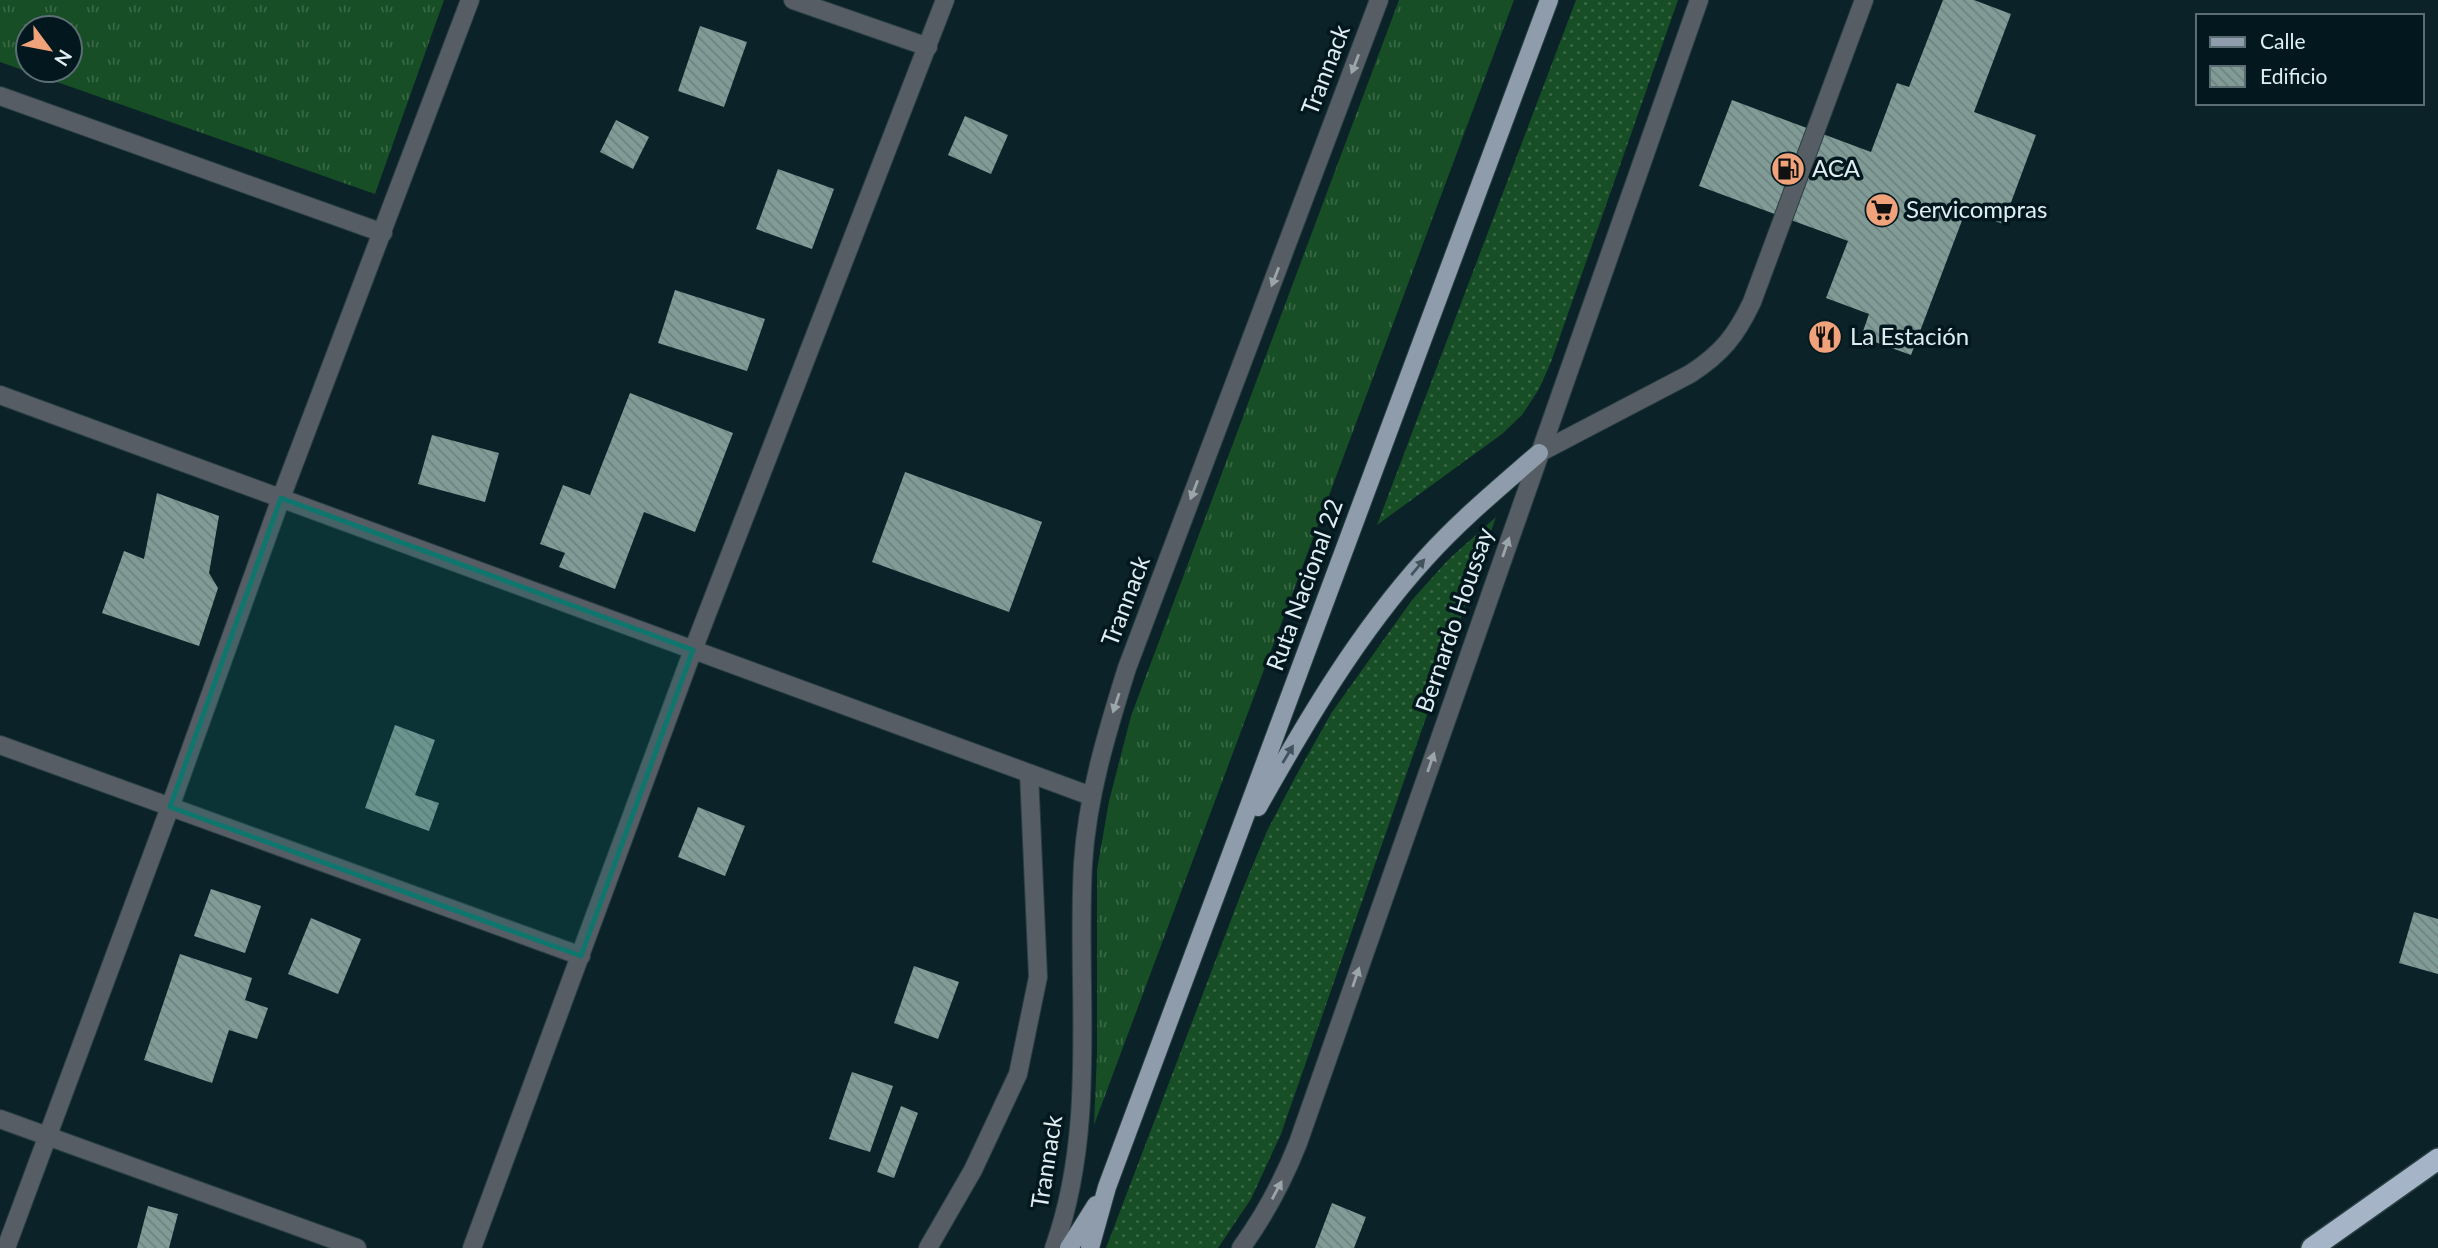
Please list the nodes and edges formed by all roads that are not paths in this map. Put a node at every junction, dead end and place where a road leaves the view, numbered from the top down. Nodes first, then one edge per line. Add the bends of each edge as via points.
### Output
1 (470, 0) edge
2 (793, 0) edge
3 (945, 0) edge
4 (1379, 0) edge
5 (1549, 0) edge
6 (1699, 0) edge
7 (1864, 0) edge
8 (928, 47) junction
9 (0, 96) edge
10 (383, 233) junction
11 (0, 395) edge
12 (1539, 453) junction
13 (281, 498) junction
14 (693, 650) junction
15 (0, 745) edge
16 (1029, 773) junction
17 (1091, 796) junction
18 (170, 807) junction
19 (1230, 856) junction
20 (581, 957) junction
21 (0, 1119) edge
22 (47, 1136) junction
23 (2438, 1159) edge
24 (1107, 1187) junction
25 (6, 1248) edge
26 (357, 1248) edge
27 (472, 1248) edge
28 (928, 1248) edge
29 (1055, 1248) edge
30 (1069, 1248) edge
31 (1090, 1248) edge
32 (1241, 1248) edge
33 (2312, 1248) edge

1 - 10 street
2 - 8 street
3 - 8 street
4 -> 17 street, Trannack via 1127,668
5 - 19 main road, Ruta Nacional 22
6 - 12 street, Bernardo Houssay
7 - 12 street via 1752,302 1728,344 1690,374
8 - 14 street
9 - 10 street
10 - 13 street
11 - 13 street
19 -> 12 main road via 1328,687 1375,620 1426,558
32 -> 12 street, Bernardo Houssay via 1263,1217 1298,1143
13 - 14 street
13 - 18 street
14 - 16 street
14 - 20 street
15 - 18 street
16 - 17 street
16 - 28 street via 1038,977 1018,1074 973,1170
17 - 29 street, Trannack via 1083,863 1077,1161
18 - 20 street
18 - 22 street
19 - 24 main road, Ruta Nacional 22
20 - 27 street
21 - 22 street
22 - 25 street
22 - 26 street
23 - 33 highway
24 - 30 main road, Ruta Nacional 22
24 - 31 main road, Ruta Nacional 22

